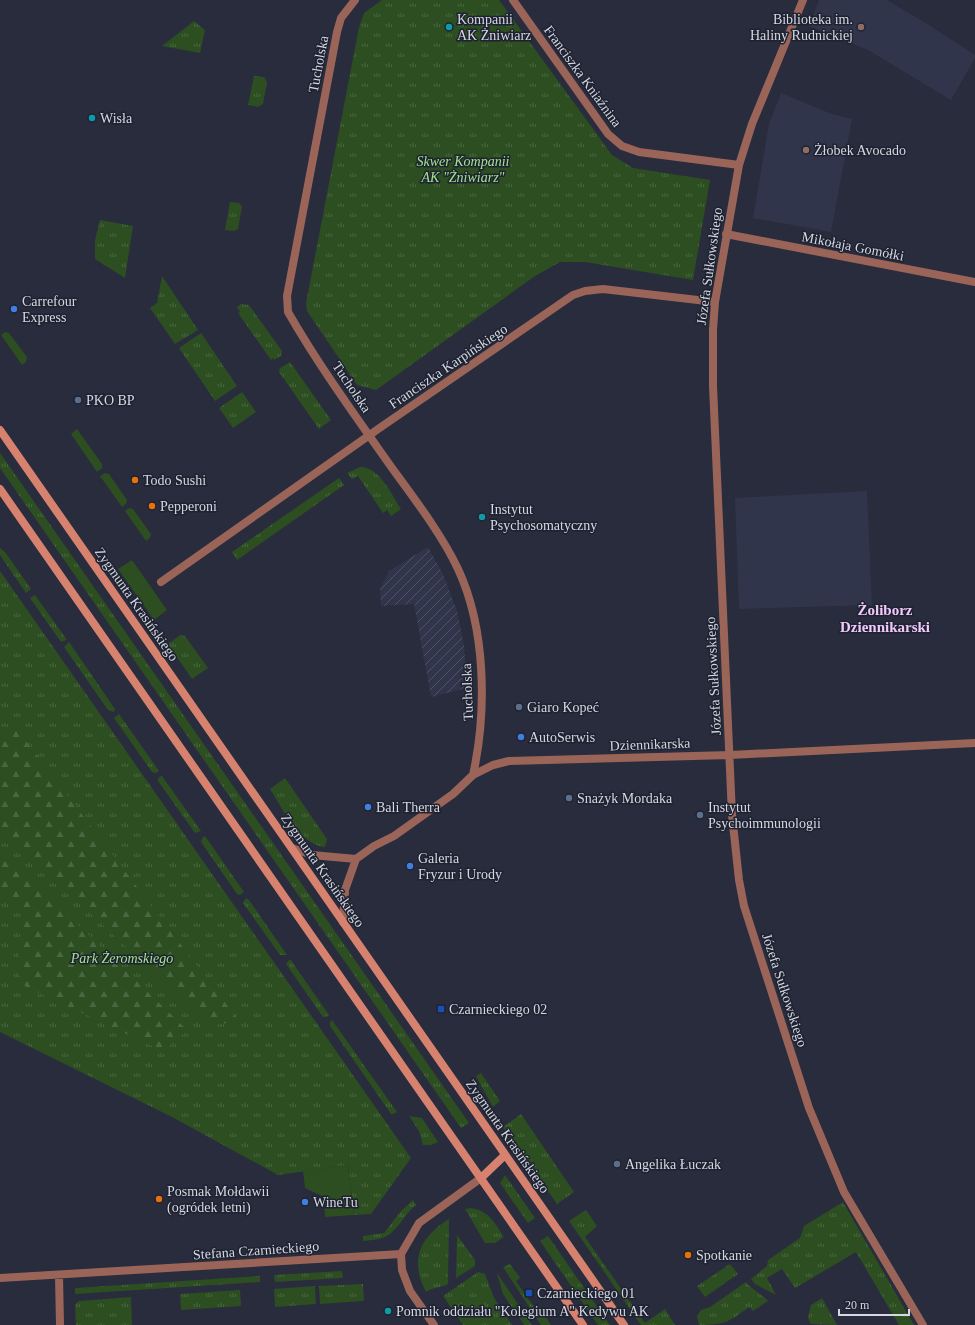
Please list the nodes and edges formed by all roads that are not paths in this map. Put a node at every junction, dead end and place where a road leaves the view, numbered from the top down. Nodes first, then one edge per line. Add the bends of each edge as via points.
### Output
1 (355, 0) edge
2 (513, 0) edge
3 (803, 0) edge
4 (739, 165) junction
5 (726, 234) junction
6 (975, 282) edge
7 (715, 302) junction
8 (0, 430) edge
9 (369, 436) junction
10 (0, 489) edge
11 (161, 582) dead end
12 (975, 743) edge
13 (730, 755) junction
14 (473, 775) junction
15 (292, 848) junction
16 (356, 859) junction
17 (343, 922) junction
18 (505, 1155) junction
19 (481, 1178) junction
20 (401, 1254) junction
21 (59, 1275) junction
22 (0, 1278) edge
23 (60, 1325) edge
24 (434, 1325) edge
25 (583, 1325) edge
26 (624, 1325) edge
27 (923, 1325) edge

1 - 9 street, Tucholska via 341,18 337,32 287,296 288,312
2 - 4 street, Franciszka Kniaźnina via 608,134 622,146 639,152
3 - 4 street, Józefa Sułkowskiego via 749,132
4 - 5 street, Józefa Sułkowskiego
5 - 6 street, Mikołaja Gomółki
5 - 7 street, Józefa Sułkowskiego
7 - 9 street, Franciszka Karpińskiego via 603,290 573,295
7 - 13 street, Józefa Sułkowskiego via 713,386
8 - 15 main road, Zygmunta Krasińskiego
9 - 11 street, Franciszka Karpińskiego
9 - 14 street, Tucholska via 425,515 458,569 468,595 477,636 482,690 479,749
10 - 19 main road
12 - 13 street, Dziennikarska
13 - 14 street, Dziennikarska via 509,761 493,765
13 - 27 street, Józefa Sułkowskiego via 732,815 744,906 809,1108 844,1192
14 - 16 street, Dziennikarska via 453,794
15 - 16 street via 312,855
15 - 17 main road, Zygmunta Krasińskiego
16 - 17 street via 345,890
17 - 18 main road, Zygmunta Krasińskiego
18 - 19 main road
18 - 26 main road, Zygmunta Krasińskiego
19 - 20 street via 418,1223
19 - 25 main road
20 - 21 street, Stefana Czarnieckiego
20 - 24 street via 402,1270 410,1291
21 - 22 street, Stefana Czarnieckiego
21 - 23 street

